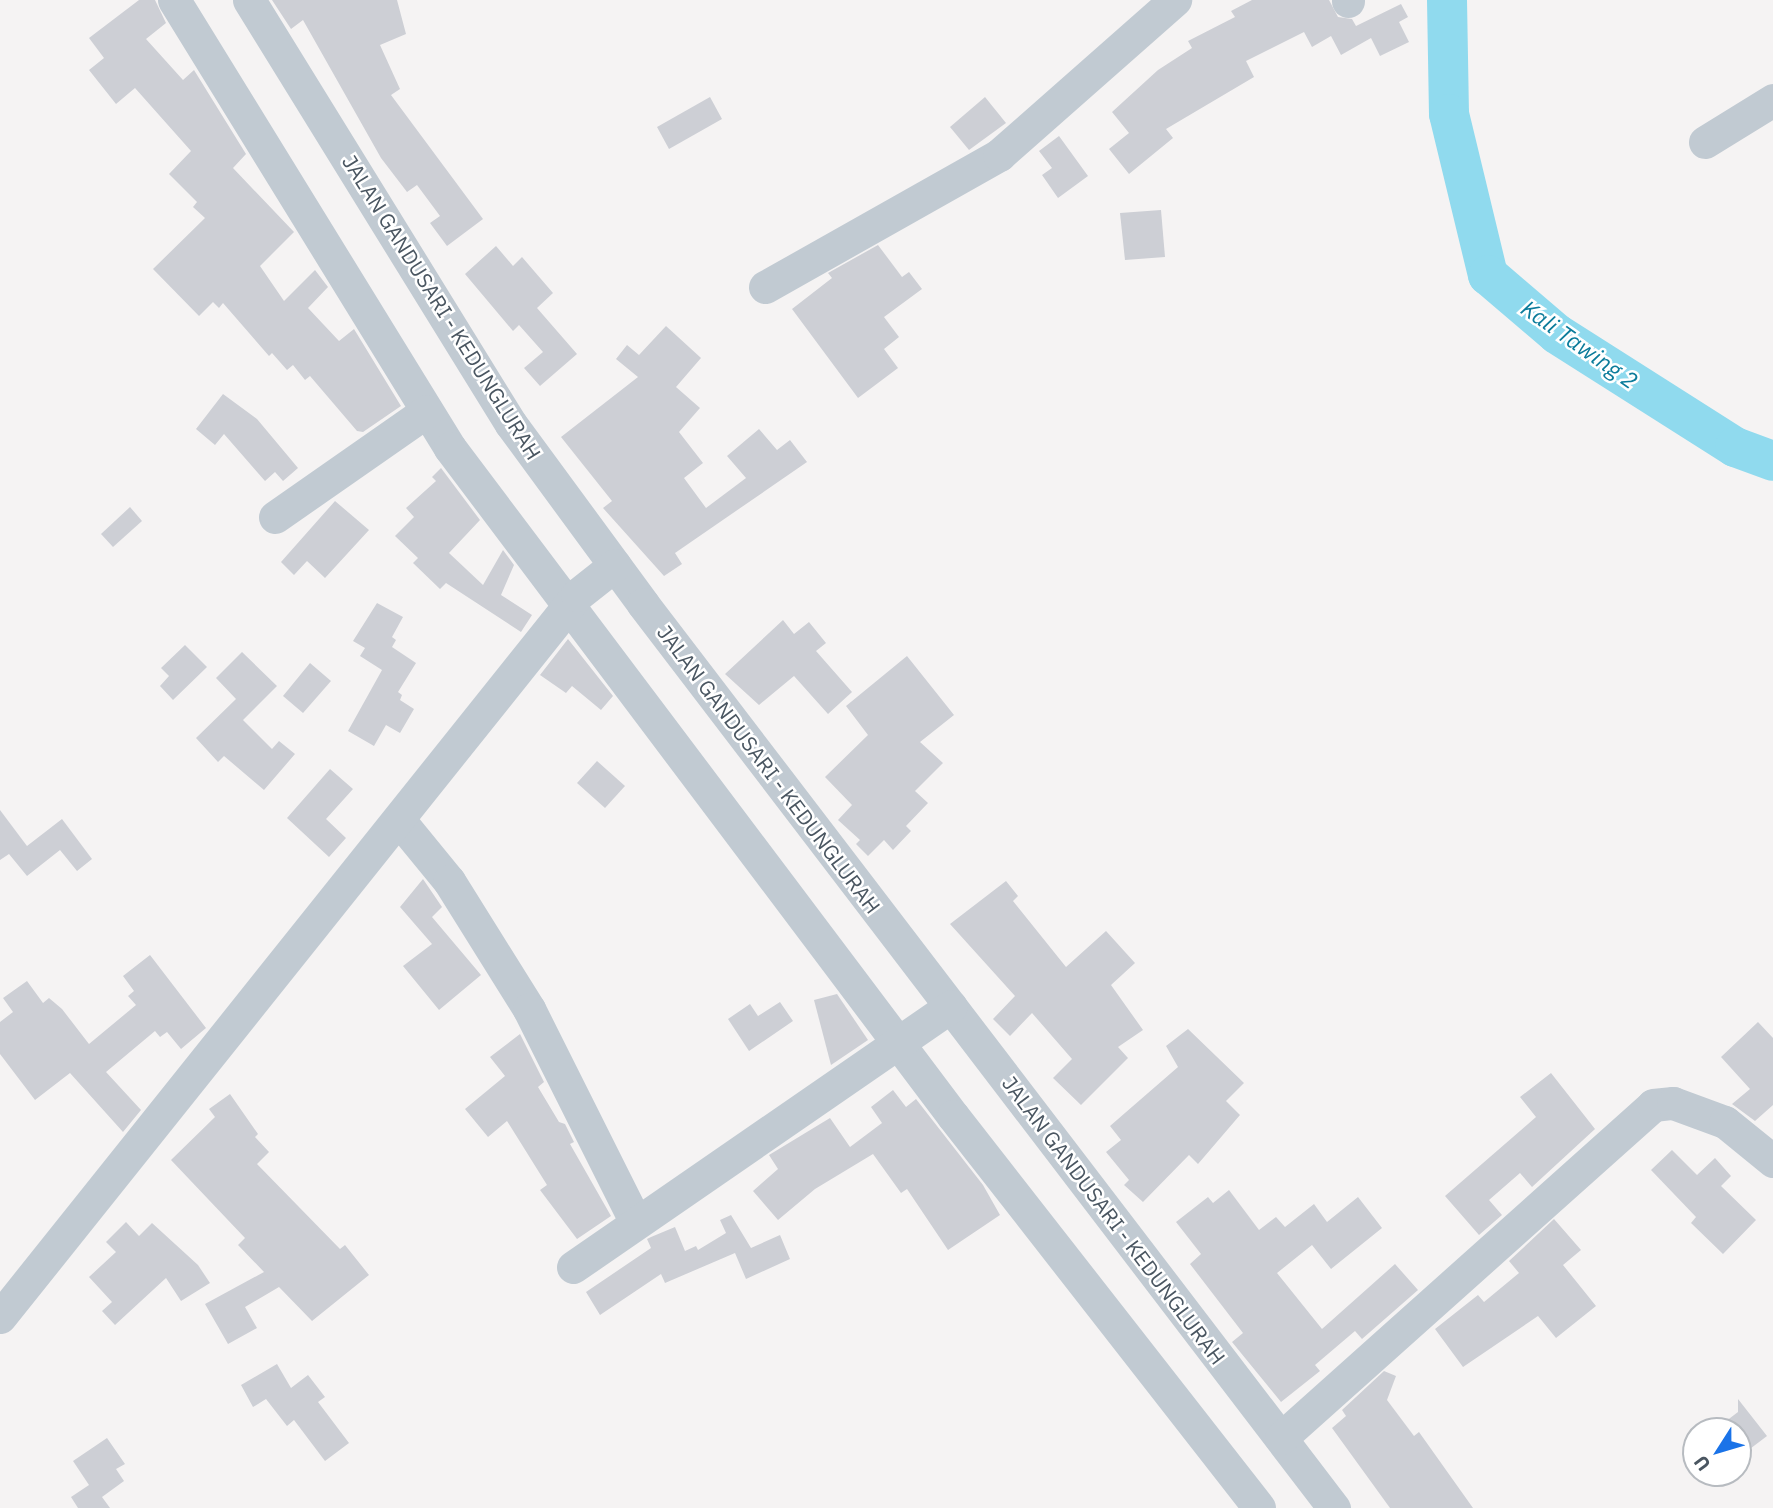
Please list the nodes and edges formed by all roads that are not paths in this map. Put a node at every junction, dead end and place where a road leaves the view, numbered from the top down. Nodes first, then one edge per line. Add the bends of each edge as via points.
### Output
1 (174, 0) edge
2 (249, 0) edge
3 (1175, 0) edge
4 (1773, 100) edge
5 (1704, 142) dead end
6 (765, 287) dead end
7 (428, 411) junction
8 (275, 517) dead end
9 (589, 586) junction
10 (399, 820) junction
11 (923, 1028) junction
12 (1773, 1161) edge
13 (636, 1223) junction
14 (573, 1267) dead end
15 (0, 1317) edge
16 (1281, 1438) junction
17 (1259, 1508) edge
18 (1334, 1508) edge

1 - 7 street
2 - 9 street, JALAN GANDUSARI - KEDUNGLURAH via 511,424
3 - 6 street via 999,155
4 - 5 street
7 - 8 street
7 - 9 street via 450,448
9 - 10 street
9 - 11 street, JALAN GANDUSARI - KEDUNGLURAH
9 - 11 street
10 - 13 street via 449,881 529,1009
10 - 15 street
11 - 13 street
11 - 16 street, JALAN GANDUSARI - KEDUNGLURAH
11 - 17 street
12 - 16 street via 1725,1122 1673,1103 1653,1105
13 - 14 street
16 - 18 street, JALAN GANDUSARI - KEDUNGLURAH

